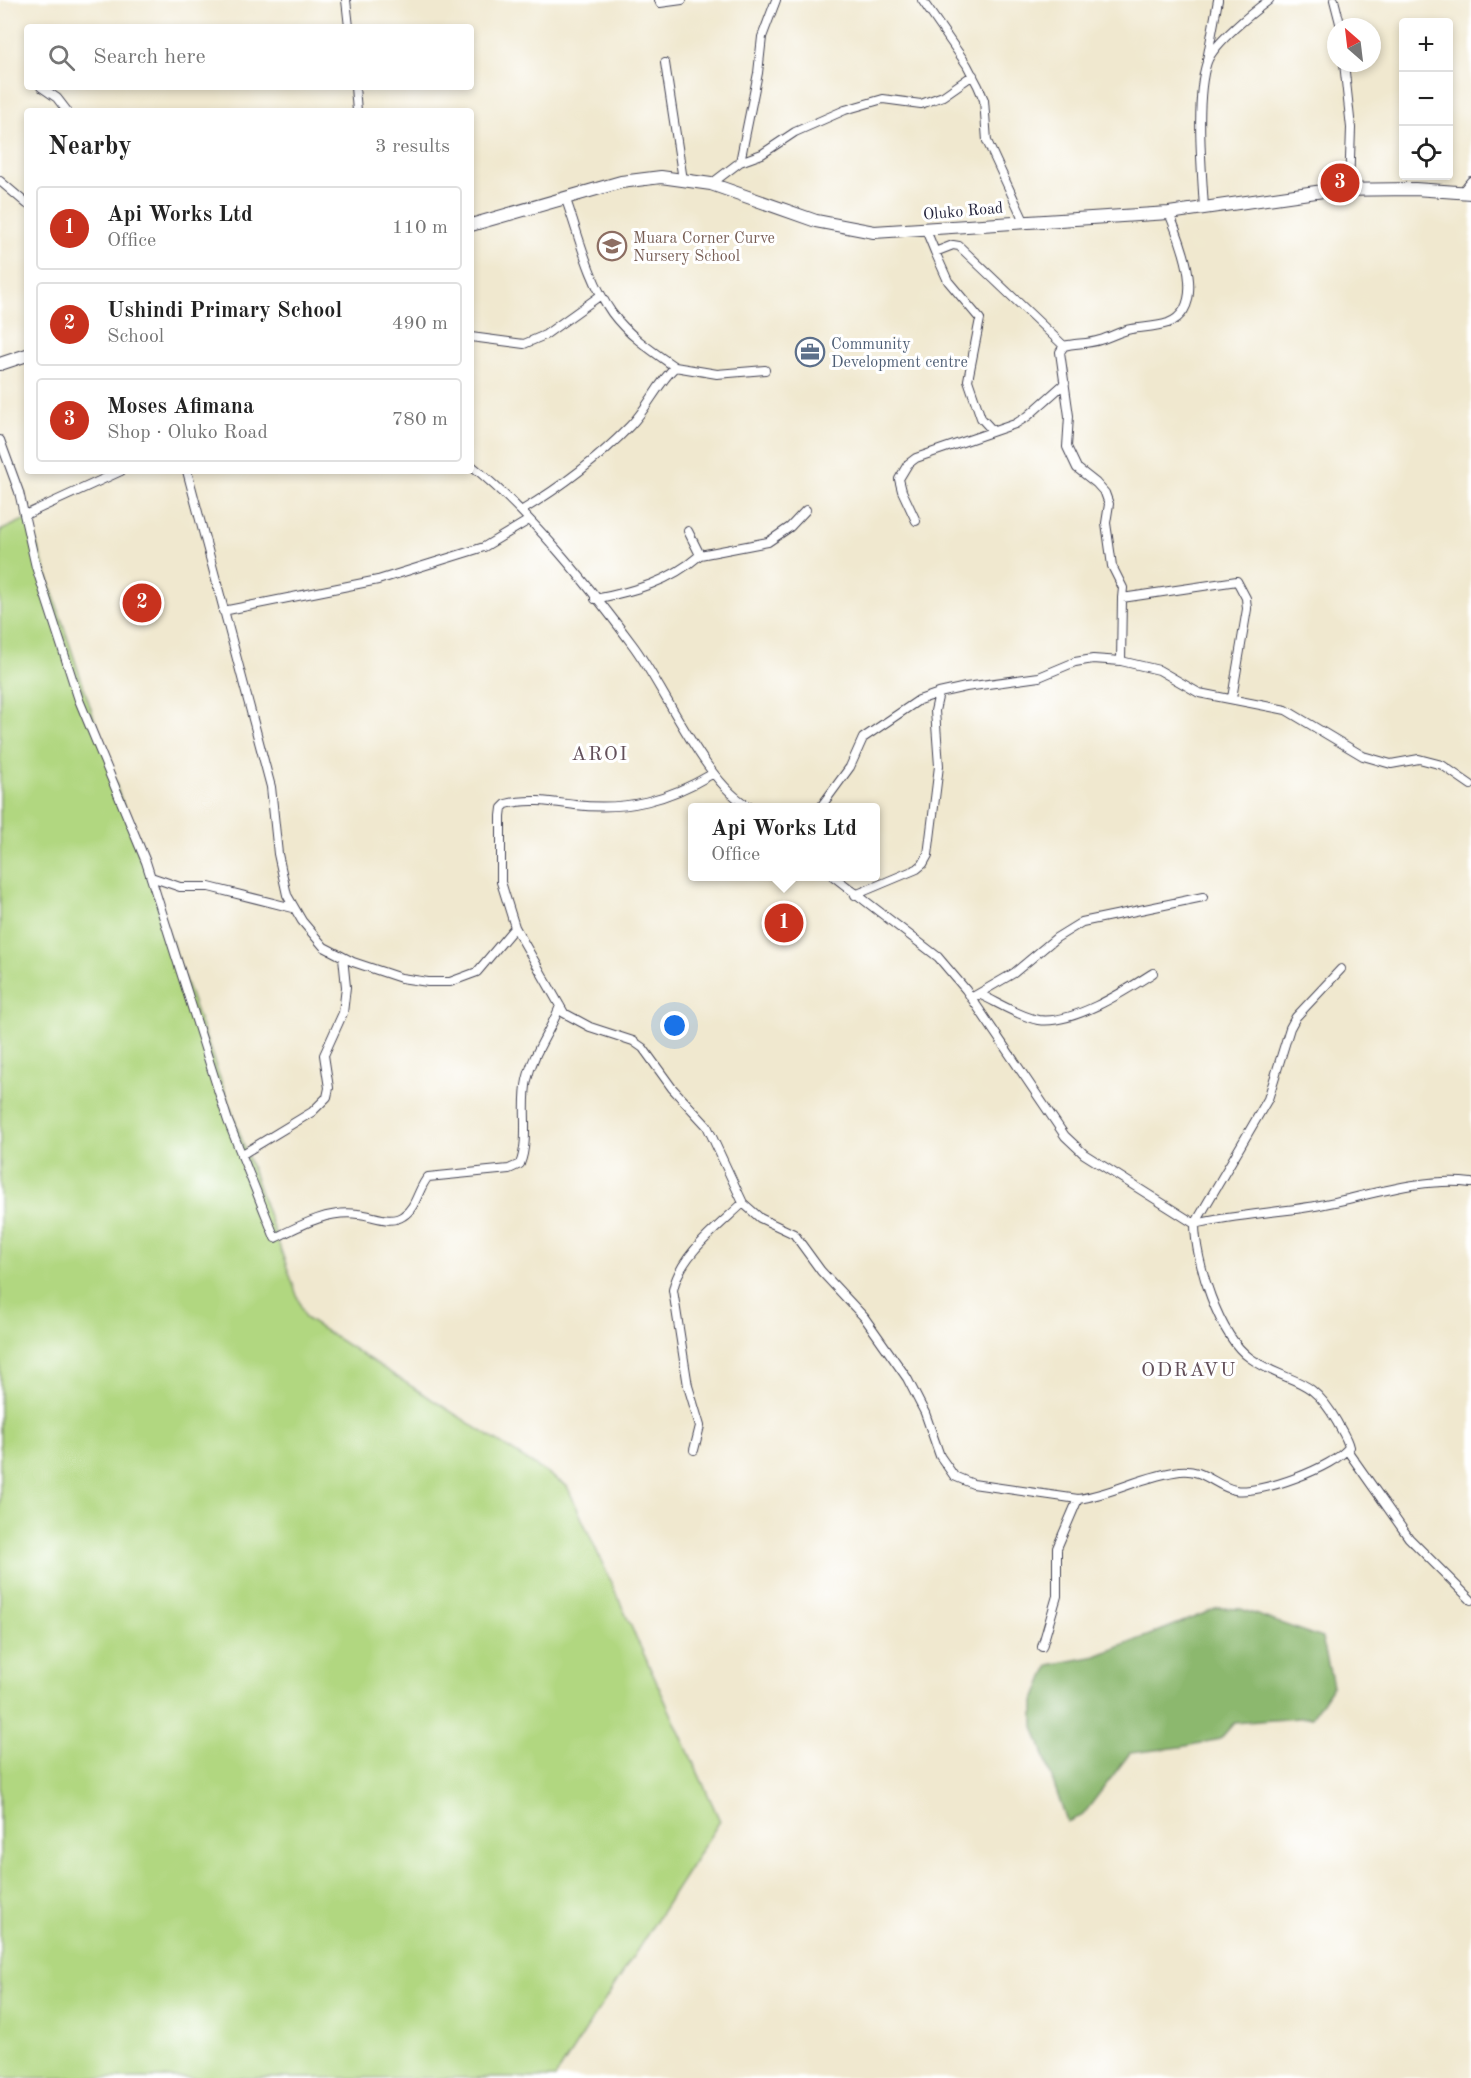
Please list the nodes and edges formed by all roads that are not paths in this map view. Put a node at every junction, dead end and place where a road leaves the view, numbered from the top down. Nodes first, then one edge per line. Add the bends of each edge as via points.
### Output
1 (346, 0) edge
2 (659, 0) edge
3 (682, 0) edge
4 (776, 0) edge
5 (922, 0) edge
6 (1218, 0) edge
7 (1269, 0) edge
8 (1334, 0) edge
9 (1339, 18) edge
10 (349, 24) edge
11 (1207, 61) junction
12 (665, 63) dead end
13 (1345, 72) edge
14 (973, 75) junction
15 (45, 90) edge
16 (355, 90) edge
17 (65, 108) edge
18 (357, 108) edge
19 (740, 162) junction
20 (683, 180) junction
21 (1471, 181) edge
22 (0, 182) edge
23 (711, 184) junction
24 (1349, 189) junction
25 (1467, 192) edge
26 (565, 197) junction
27 (24, 202) edge
28 (1204, 210) junction
29 (1169, 213) junction
30 (1024, 221) junction
31 (474, 224) edge
32 (926, 230) junction
33 (934, 252) junction
34 (600, 295) junction
35 (474, 337) edge
36 (1064, 346) junction
37 (24, 356) edge
38 (0, 364) edge
39 (675, 367) junction
40 (765, 370) dead end
41 (1065, 383) junction
42 (993, 432) junction
43 (0, 440) edge
44 (474, 468) edge
45 (114, 474) edge
46 (188, 474) edge
47 (806, 510) dead end
48 (521, 511) junction
49 (25, 514) junction
50 (529, 520) junction
51 (916, 521) dead end
52 (688, 531) dead end
53 (700, 555) junction
54 (1122, 598) junction
55 (595, 599) junction
56 (223, 611) junction
57 (1121, 661) junction
58 (939, 693) junction
59 (1232, 698) junction
60 (712, 774) junction
61 (1471, 785) edge
62 (745, 803) edge
63 (823, 803) edge
64 (151, 877) junction
65 (839, 881) edge
66 (855, 895) junction
67 (1203, 897) dead end
68 (293, 908) junction
69 (515, 927) junction
70 (343, 957) junction
71 (1341, 969) dead end
72 (1153, 974) dead end
73 (975, 996) junction
74 (560, 1006) junction
75 (241, 1155) junction
76 (1471, 1183) edge
77 (743, 1203) junction
78 (1196, 1224) junction
79 (694, 1450) dead end
80 (1347, 1450) junction
81 (1078, 1499) junction
82 (1471, 1600) edge
83 (1042, 1647) dead end

1 - 10 street
2 - 3 street
4 - 19 street via 762,37
5 - 14 street
6 - 11 street
7 - 11 street
8 - 9 street
11 - 28 street via 1201,107
12 - 20 street
13 - 24 street via 1351,128
14 - 19 street via 943,96 921,104 883,99 845,110
14 - 30 street via 984,100 987,141
15 - 17 street
16 - 18 street
19 - 23 street
20 - 23 main road, Oluko Road
20 - 26 main road, Oluko Road via 661,177 621,182
21 - 25 street
22 - 27 street
23 - 32 main road, Oluko Road via 771,207 854,230
24 - 25 main road, Oluko Road
24 - 28 main road, Oluko Road via 1259,199
26 - 31 main road, Oluko Road
26 - 34 street
28 - 29 main road, Oluko Road
29 - 30 main road, Oluko Road
29 - 36 street via 1190,277 1178,317 1102,340
30 - 32 main road, Oluko Road
32 - 33 street
33 - 36 street via 959,246
33 - 42 street via 948,281 980,319 968,380 981,418
34 - 35 street via 545,335 524,344
34 - 39 street via 633,336
36 - 41 street via 1060,352
37 - 38 main road
39 - 40 street via 717,374
39 - 48 street via 630,426 565,484
41 - 42 street via 1028,416
41 - 54 street via 1067,447 1077,468 1096,483 1109,504 1106,523 1112,566 1123,588
42 - 51 street via 908,464 899,480
43 - 49 street
44 - 48 street
45 - 49 street
46 - 56 street
47 - 53 street via 768,542
48 - 50 street
49 - 64 street via 36,567 79,700
50 - 55 street
50 - 56 street via 484,547 378,580
52 - 53 street
53 - 55 street via 671,577 650,586
54 - 57 street
54 - 59 street via 1237,581 1247,609
55 - 60 street via 633,645
56 - 68 street via 271,787 278,854
57 - 58 street via 1075,662 1039,677
57 - 59 street via 1159,670 1199,693
58 - 63 street via 919,700 863,738 850,767
58 - 66 street via 935,711 939,766 928,855 917,869
59 - 61 street via 1286,710 1363,756 1391,764 1412,759 1433,762 1451,769
60 - 62 street
60 - 69 street via 655,801 599,806 554,800 506,804 501,816 501,882
64 - 68 street via 180,887 208,887
64 - 75 street
65 - 66 street
66 - 73 street via 938,957
67 - 73 street via 1077,925 1014,973
68 - 70 street via 324,947
69 - 70 street via 477,972 450,982 401,978
69 - 74 street
70 - 75 street via 343,1013 324,1055 327,1097 312,1112
71 - 78 street via 1296,1017 1268,1099
72 - 73 street via 1099,1004 1047,1020 1028,1017
73 - 78 street via 1065,1137 1084,1154
74 - 75 street via 528,1076 522,1159 515,1167 434,1174 424,1181 411,1209 400,1218 330,1215 275,1238
74 - 77 street via 569,1017 643,1048 707,1126
76 - 78 street via 1423,1184 1308,1208 1230,1216
77 - 79 street via 711,1233 675,1279 680,1340 700,1426
77 - 81 street via 760,1218 795,1234 864,1317 907,1378 943,1462 954,1476 973,1484
78 - 80 street via 1195,1245 1201,1267 1236,1342 1251,1358 1301,1381 1319,1394 1347,1441
80 - 81 street via 1297,1477 1247,1491 1232,1490 1202,1473 1182,1471
80 - 82 street via 1409,1538
81 - 83 street via 1057,1548 1056,1596

